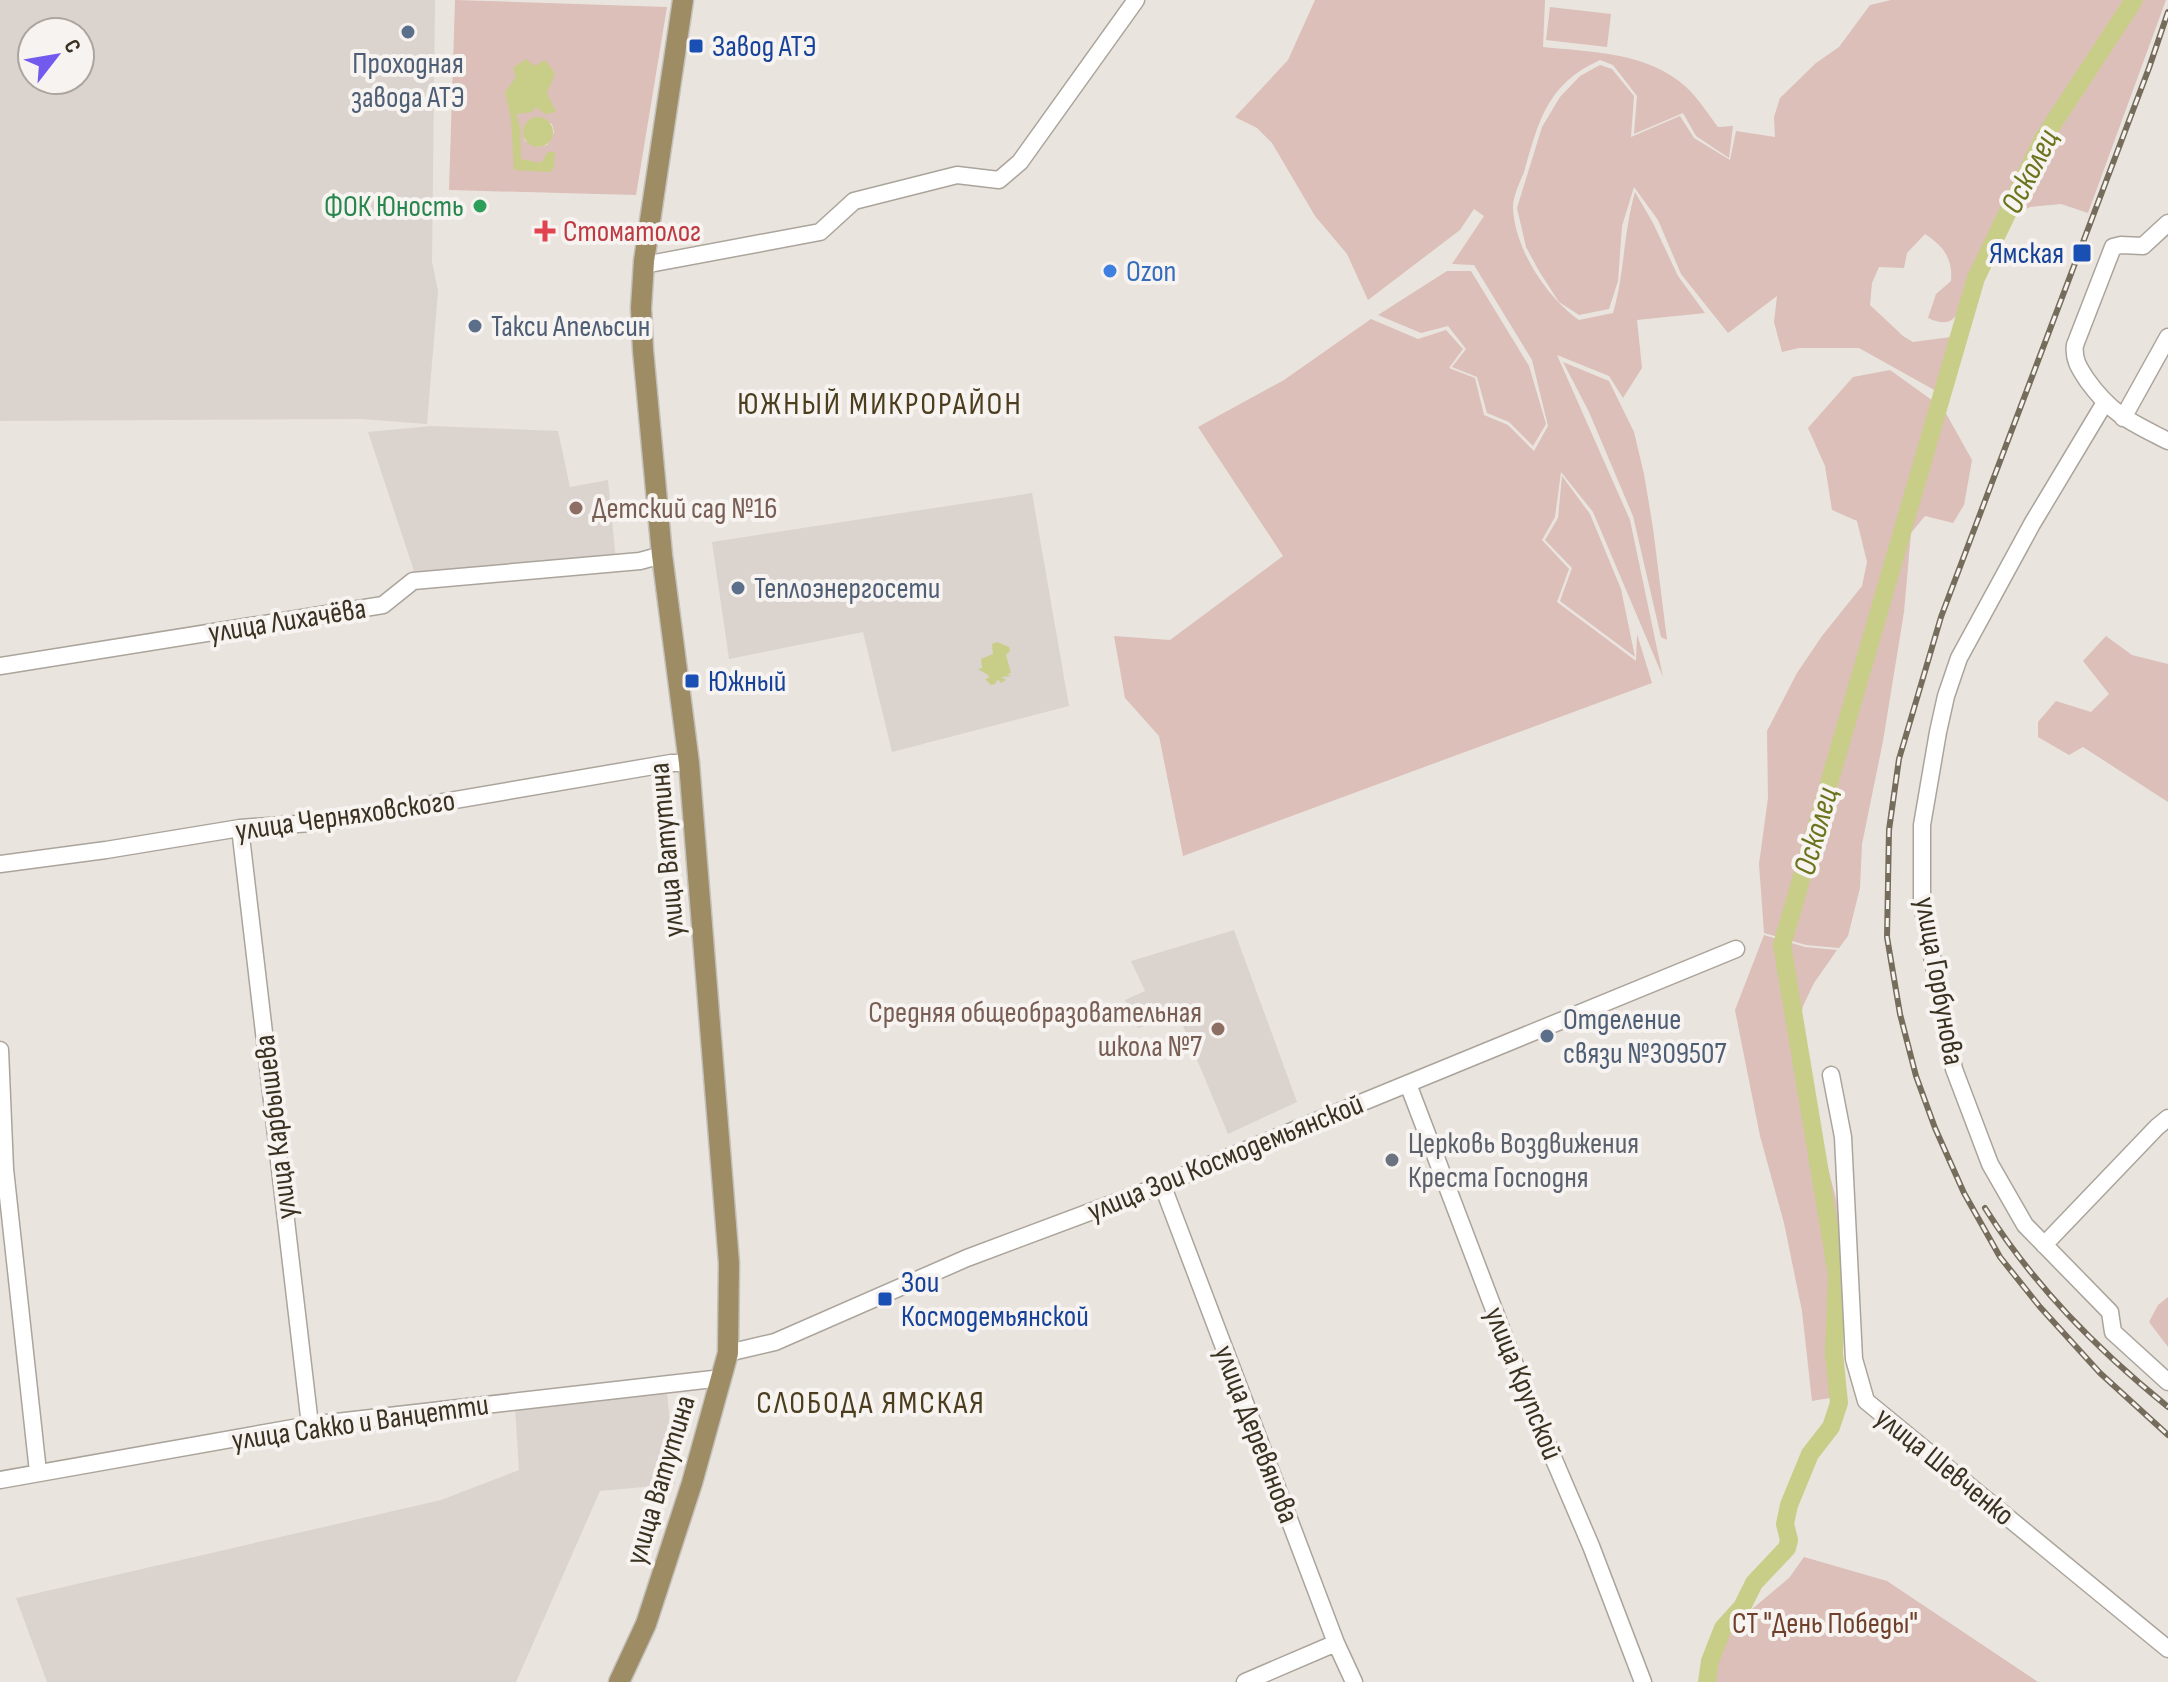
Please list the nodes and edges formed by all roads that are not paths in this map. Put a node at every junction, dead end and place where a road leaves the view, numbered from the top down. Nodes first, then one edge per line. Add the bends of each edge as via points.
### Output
1 (683, 0) edge
2 (1136, 0) edge
3 (2168, 223) edge
4 (644, 265) junction
5 (2168, 337) edge
6 (2104, 404) junction
7 (2123, 418) junction
8 (2168, 441) edge
9 (662, 555) junction
10 (0, 666) edge
11 (689, 763) junction
12 (240, 828) junction
13 (0, 864) edge
14 (1736, 949) dead end
15 (0, 1050) edge
16 (1831, 1075) dead end
17 (1408, 1084) junction
18 (2168, 1118) edge
19 (1162, 1184) junction
20 (2044, 1245) junction
21 (728, 1353) junction
22 (722, 1378) junction
23 (2168, 1382) edge
24 (310, 1425) junction
25 (38, 1472) junction
26 (0, 1480) edge
27 (1336, 1643) junction
28 (2168, 1649) edge
29 (619, 1682) edge
30 (1245, 1682) edge
31 (1354, 1682) edge
32 (1643, 1682) edge

1 - 4 main road, улица Ватутина
2 - 4 street via 1020,162 999,180 957,175 854,201 820,232
3 - 6 street via 2143,246 2113,247 2075,345 2080,369
4 - 9 main road, улица Ватутина via 643,350
5 - 7 street
6 - 7 street
6 - 20 street, улица Горбунова via 1959,658 1938,732 1922,825 1922,905 1954,1069 1990,1164 2010,1185 2025,1225
7 - 8 street
9 - 10 street, улица Лихачёва via 413,581 383,605
9 - 11 main road, улица Ватутина
11 - 12 street, улица Черняховского via 326,822
11 - 21 main road, улица Ватутина via 729,1263
12 - 13 street, улица Черняховского
12 - 24 street, улица Карбышева
14 - 17 street, улица Зои Космодемьянской
15 - 25 street via 5,1169
16 - 28 street, улица Шевченко via 1843,1137 1854,1359 1866,1401
17 - 19 street, улица Зои Космодемьянской
17 - 32 street, улица Крупской
18 - 20 street
19 - 21 street, улица Зои Космодемьянской via 967,1258 775,1342
19 - 27 street, улица Деревянова
20 - 23 street, улица Горбунова via 2110,1312 2113,1332
21 - 22 main road, улица Ватутина
22 - 24 street, улица Сакко и Ванцетти
22 - 29 main road, улица Ватутина via 646,1624
24 - 25 street, улица Сакко и Ванцетти
25 - 26 street, улица Сакко и Ванцетти
27 - 30 street
27 - 31 street, улица Деревянова

